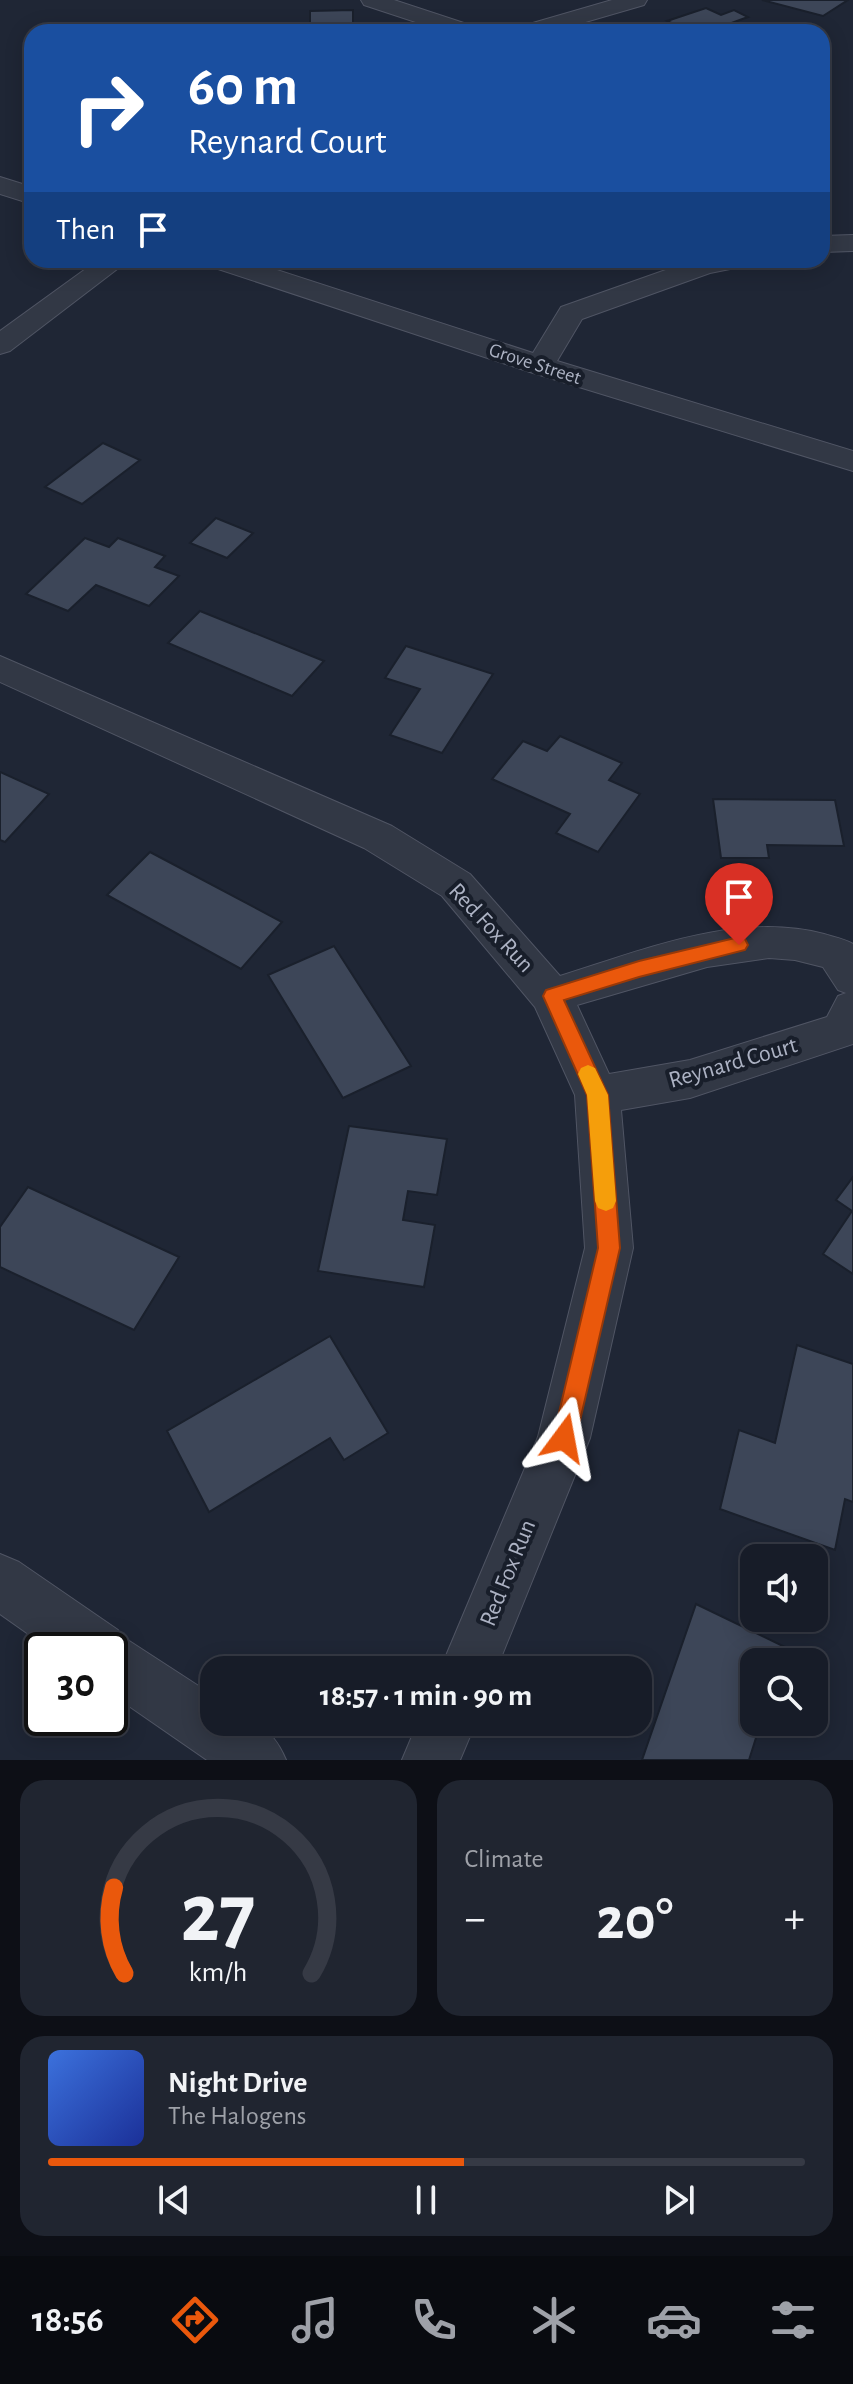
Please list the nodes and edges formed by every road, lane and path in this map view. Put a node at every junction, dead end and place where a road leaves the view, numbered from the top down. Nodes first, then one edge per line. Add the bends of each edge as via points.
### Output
1 (372, 0) edge
2 (636, 0) edge
3 (444, 24) edge
4 (554, 24) edge
5 (0, 185) edge
6 (24, 193) edge
7 (853, 243) edge
8 (830, 244) edge
9 (104, 268) edge
10 (243, 268) edge
11 (698, 268) edge
12 (0, 345) edge
13 (540, 366) junction
14 (853, 461) edge
15 (0, 668) edge
16 (853, 978) edge
17 (552, 996) junction
18 (853, 1008) edge
19 (597, 1095) junction
20 (0, 1581) edge
21 (72, 1632) edge
22 (474, 1656) edge
23 (128, 1671) edge
24 (441, 1736) edge
25 (257, 1760) edge
26 (431, 1760) edge

1 - 3 street
2 - 4 street
5 - 6 street
7 - 8 street
9 - 12 street
10 - 13 street, Grove Street
11 - 13 street via 571,313
13 - 14 street, Grove Street
15 - 17 street, Red Fox Run via 378,837 456,885
16 - 17 street via 837,954 793,943 739,945
17 - 19 street, Red Fox Run
18 - 19 street, Reynard Court via 842,1030 690,1079
19 - 22 street, Red Fox Run via 609,1248 564,1438
20 - 21 street
23 - 25 street
24 - 26 street

